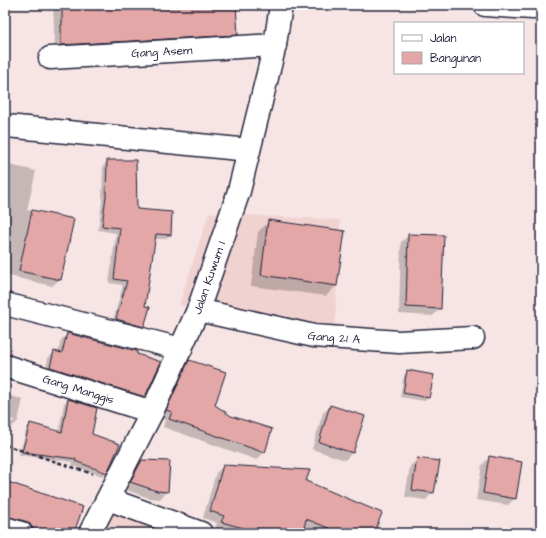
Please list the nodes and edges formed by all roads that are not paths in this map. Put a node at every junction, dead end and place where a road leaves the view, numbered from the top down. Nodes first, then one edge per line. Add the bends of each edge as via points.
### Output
1 (281, 5) edge
2 (486, 5) edge
3 (533, 8) dead end
4 (274, 45) junction
5 (50, 58) dead end
6 (7, 126) dead end
7 (249, 150) junction
8 (5, 304) edge
9 (198, 310) junction
10 (473, 338) dead end
11 (181, 348) junction
12 (5, 366) edge
13 (152, 412) junction
14 (112, 490) junction
15 (5, 528) edge
16 (21, 533) edge
17 (90, 533) edge
18 (201, 533) edge

1 - 4 street, Jalan Kuwum 1
2 - 3 street
4 - 5 street, Gang Asem
4 - 7 street, Jalan Kuwum 1
6 - 7 street
7 - 9 street, Jalan Kuwum 1 via 239,191
8 - 11 street
9 - 10 street, Gang 21 A via 314,336 399,342
9 - 11 street, Jalan Kuwum 1
11 - 13 street, Jalan Kuwum 1
12 - 13 street, Gang Manggis
13 - 14 street, Jalan Kuwum 1
14 - 17 street, Jalan Kuwum 1
14 - 18 street
15 - 16 street

